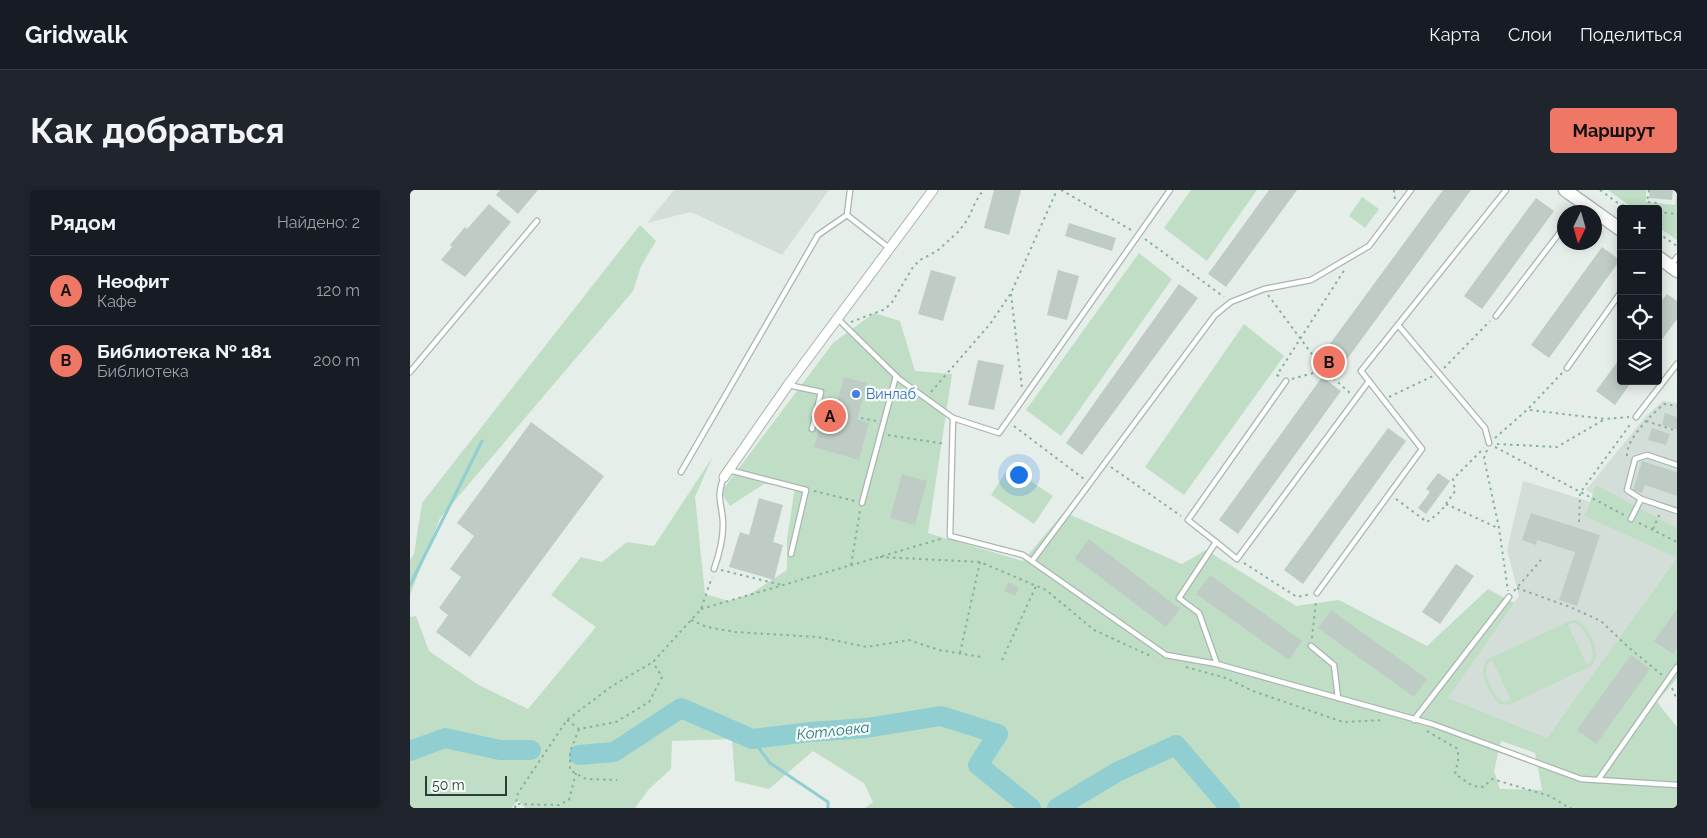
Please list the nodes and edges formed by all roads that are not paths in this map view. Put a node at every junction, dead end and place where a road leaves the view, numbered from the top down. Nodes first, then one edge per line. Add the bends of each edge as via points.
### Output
1 (850, 190) edge
2 (933, 190) edge
3 (1170, 190) edge
4 (1411, 190) edge
5 (1506, 190) edge
6 (1565, 190) edge
7 (1578, 205) edge
8 (847, 215) junction
9 (1602, 220) edge
10 (537, 221) dead end
11 (1617, 228) edge
12 (1557, 237) edge
13 (889, 248) junction
14 (1662, 259) edge
15 (1675, 265) edge
16 (1619, 295) edge
17 (1496, 316) road end
18 (837, 318) junction
19 (1398, 325) junction
20 (1677, 364) edge
21 (1567, 368) road end
22 (410, 372) edge
23 (896, 376) junction
24 (1286, 380) road end
25 (1369, 381) junction
26 (788, 385) junction
27 (1636, 416) road end
28 (954, 418) junction
29 (812, 430) dead end
30 (1488, 443) road end
31 (1677, 465) edge
32 (681, 472) dead end
33 (727, 474) junction
34 (1641, 499) junction
35 (862, 503) road end
36 (1677, 511) edge
37 (1631, 519) road end
38 (1216, 542) junction
39 (791, 554) dead end
40 (1032, 561) junction
41 (714, 569) road end
42 (1317, 592) road end
43 (1509, 597) road end
44 (1312, 646) road end
45 (1217, 664) junction
46 (1677, 668) edge
47 (1338, 698) junction
48 (1414, 720) junction
49 (1598, 780) junction
50 (1677, 785) edge

1 - 8 lane
2 - 13 street
3 - 28 lane via 999,433
4 - 40 lane via 1369,246 1311,280 1264,289 1231,302 1215,315
5 - 19 lane
6 - 7 street
8 - 13 lane
8 - 32 lane via 818,236
9 - 11 street
10 - 22 lane
12 - 17 lane
13 - 18 street
14 - 15 street
16 - 21 lane
18 - 23 lane
18 - 26 street
19 - 25 lane via 1361,371
19 - 30 lane via 1485,428
20 - 27 lane
23 - 28 lane
23 - 35 lane
24 - 38 lane via 1188,520
25 - 38 lane via 1237,559
25 - 42 lane via 1422,449
26 - 29 lane via 821,392
26 - 33 street
28 - 40 lane via 950,536 1023,555
31 - 34 lane via 1647,455 1635,458 1627,490
33 - 39 lane via 806,490
33 - 41 lane via 719,488 723,524
34 - 36 lane
34 - 37 lane
38 - 45 lane via 1179,598 1199,613
40 - 45 lane via 1166,655
43 - 48 lane
44 - 47 lane via 1334,665
45 - 47 lane
46 - 49 lane
47 - 48 lane
48 - 49 lane via 1581,779
49 - 50 lane

